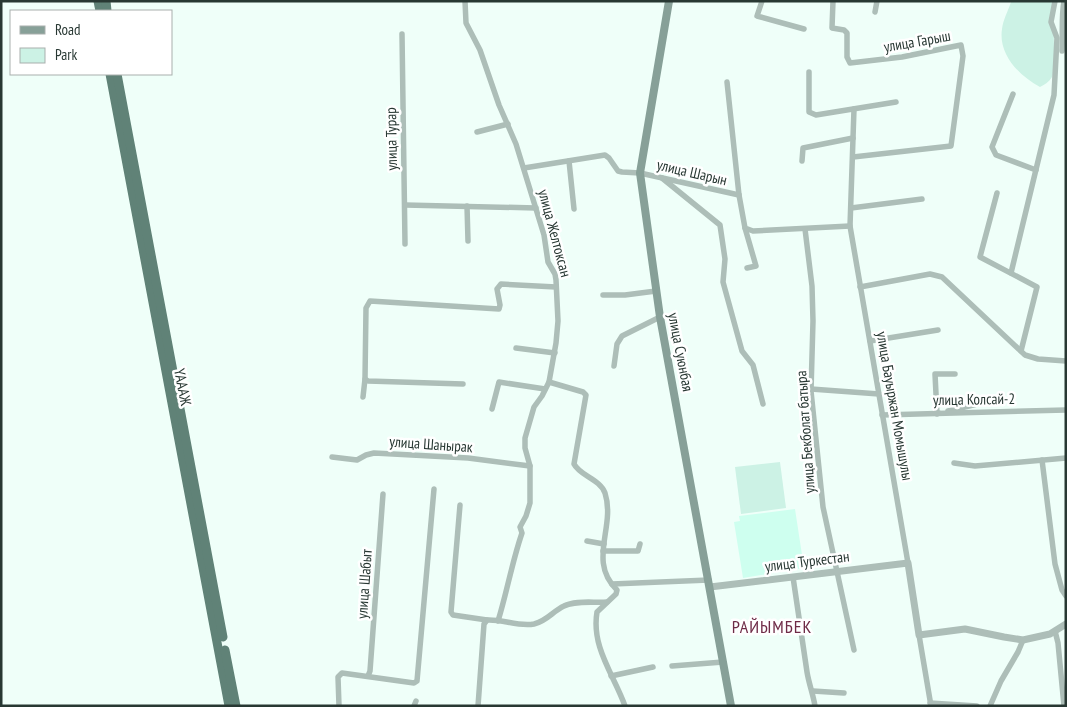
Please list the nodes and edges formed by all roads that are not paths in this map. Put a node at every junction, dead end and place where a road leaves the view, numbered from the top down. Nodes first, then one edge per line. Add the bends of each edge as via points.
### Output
1 (465, 1) edge
2 (669, 1) edge
3 (762, 1) edge
4 (833, 1) edge
5 (877, 1) edge
6 (1055, 1) edge
7 (1064, 1) edge
8 (875, 12) dead end
9 (804, 29) dead end
10 (402, 34) dead end
11 (1062, 51) dead end
12 (810, 72) dead end
13 (110, 75) edge
14 (118, 75) edge
15 (727, 82) dead end
16 (1012, 94) dead end
17 (896, 102) dead end
18 (854, 109) junction
19 (508, 124) junction
20 (477, 132) dead end
21 (853, 138) junction
22 (853, 158) junction
23 (569, 161) junction
24 (802, 161) dead end
25 (524, 168) junction
26 (1036, 170) junction
27 (640, 173) junction
28 (662, 178) junction
29 (997, 193) dead end
30 (738, 195) junction
31 (922, 199) dead end
32 (405, 205) junction
33 (467, 206) junction
34 (536, 208) junction
35 (851, 208) junction
36 (574, 209) dead end
37 (850, 226) junction
38 (746, 228) junction
39 (805, 229) junction
40 (468, 241) dead end
41 (404, 244) dead end
42 (747, 268) dead end
43 (1011, 273) junction
44 (556, 287) junction
45 (860, 287) junction
46 (656, 291) junction
47 (603, 295) dead end
48 (660, 316) junction
49 (938, 330) dead end
50 (870, 341) junction
51 (516, 348) dead end
52 (1021, 351) junction
53 (554, 353) junction
54 (1066, 361) edge
55 (614, 366) dead end
56 (955, 374) dead end
57 (365, 379) junction
58 (549, 382) junction
59 (463, 384) dead end
60 (546, 389) junction
61 (811, 389) junction
62 (879, 394) junction
63 (363, 397) dead end
64 (990, 402) dead end
65 (763, 404) dead end
66 (492, 410) dead end
67 (1066, 410) edge
68 (937, 414) junction
69 (882, 415) junction
70 (332, 457) dead end
71 (1066, 458) edge
72 (1042, 460) junction
73 (954, 464) dead end
74 (530, 466) junction
75 (434, 489) dead end
76 (383, 494) dead end
77 (460, 505) dead end
78 (587, 541) dead end
79 (640, 544) dead end
80 (604, 547) junction
81 (908, 563) junction
82 (837, 572) junction
83 (793, 577) junction
84 (612, 584) junction
85 (709, 584) junction
86 (1066, 596) edge
87 (607, 602) junction
88 (487, 620) junction
89 (498, 621) junction
90 (1065, 625) edge
91 (1055, 631) junction
92 (919, 635) junction
93 (1023, 640) junction
94 (854, 650) dead end
95 (723, 662) junction
96 (672, 666) dead end
97 (653, 667) dead end
98 (368, 676) junction
99 (612, 676) junction
100 (813, 691) junction
101 (844, 693) dead end
102 (931, 704) edge
103 (229, 706) edge
104 (236, 706) edge
105 (339, 706) edge
106 (478, 706) edge
107 (625, 706) edge
108 (732, 706) edge
109 (815, 706) edge
110 (977, 706) edge
111 (990, 706) edge
112 (1064, 706) edge

1 - 19 street, улица Желтоксан via 466,23 480,50
2 - 27 main road, улица Суюнбая
3 - 9 street via 757,16
4 - 22 street, улица Гарыш via 832,28 847,33 850,63 961,46 951,146
5 - 8 street
6 - 26 street via 1051,22 1056,38 1054,95
7 - 11 street
10 - 32 street, улица Турар
12 - 18 street via 809,112 816,115
13 - 103 highway, ҮАААЖ
14 - 104 highway, ҮАААЖ
15 - 30 street
16 - 26 street via 992,147 996,154
17 - 18 street
18 - 21 street, улица Бауыржан Момышулы
19 - 20 street
19 - 25 street, улица Желтоксан
21 - 22 street, улица Бауыржан Момышулы
21 - 24 street via 803,148
22 - 35 street, улица Бауыржан Момышулы
23 - 25 street
23 - 27 street, улица Шарын via 605,155 618,171
23 - 36 street
25 - 34 street, улица Желтоксан
26 - 43 street
27 - 28 street, улица Шарын
27 - 46 main road, улица Суюнбая
28 - 30 street, улица Шарын
28 - 65 street via 720,225 725,259 723,282 742,351 753,365
29 - 43 street via 980,257
30 - 38 street
31 - 35 street
32 - 33 street
32 - 41 street, улица Турар
33 - 34 street
33 - 40 street
34 - 44 street, улица Желтоксан
35 - 37 street, улица Бауыржан Момышулы
37 - 39 street
37 - 45 street, улица Бауыржан Момышулы
38 - 39 street via 753,231
38 - 42 street via 756,266
39 - 61 street, улица Бекболат батыра via 812,286
43 - 52 street via 1037,287
44 - 53 street, улица Желтоксан via 558,321
44 - 57 street via 502,284 497,289 499,309 370,301 366,308
45 - 50 street, улица Бауыржан Момышулы
45 - 52 street via 936,274
46 - 47 street
46 - 48 main road, улица Суюнбая
48 - 55 street via 622,336 617,344
48 - 85 main road, улица Суюнбая
49 - 50 street
50 - 62 street, улица Бауыржан Момышулы
51 - 53 street
52 - 54 street via 1038,360
53 - 58 street, улица Желтоксан
56 - 68 street via 935,374
57 - 59 street
57 - 63 street
58 - 60 street, улица Желтоксан
58 - 80 street via 586,395 574,464 604,490 607,523
60 - 66 street via 499,382
60 - 74 street, улица Желтоксан via 534,407 525,438
61 - 62 street
61 - 82 street, улица Бекболат батыра via 823,506
62 - 69 street, улица Бауыржан Момышулы
64 - 68 street
67 - 68 street, улица Колсай-2
68 - 69 street, улица Колсай-2
69 - 81 street, улица Бауыржан Момышулы
70 - 74 street, улица Шанырак via 357,460 374,453 468,458
71 - 72 street
72 - 73 street via 975,466
72 - 86 street via 1056,564
74 - 89 street, улица Желтоксан via 530,502 520,527 522,533
75 - 98 street via 417,682
76 - 98 street, улица Шабыт
77 - 88 street via 451,612
78 - 80 street
79 - 80 street via 638,551
80 - 84 street via 604,569
81 - 82 street, улица Туркестан
81 - 92 street, улица Бауыржан Момышулы
82 - 83 street, улица Туркестан
82 - 94 street, улица Бекболат батыра
83 - 85 street, улица Туркестан
83 - 100 street via 807,672
84 - 85 street, улица Туркестан
84 - 87 street via 618,590
85 - 95 main road, улица Суюнбая
87 - 89 street via 569,603 535,624
87 - 99 street via 596,615 602,657
88 - 89 street
88 - 106 street via 484,624
90 - 91 street
91 - 93 street
91 - 112 street
92 - 93 street via 965,629
92 - 102 street, улица Бауыржан Момышулы
93 - 111 street
95 - 96 street
95 - 108 main road, улица Суюнбая
97 - 99 street
98 - 105 street via 342,673 338,676
99 - 107 street
100 - 101 street
100 - 109 street
102 - 110 street

